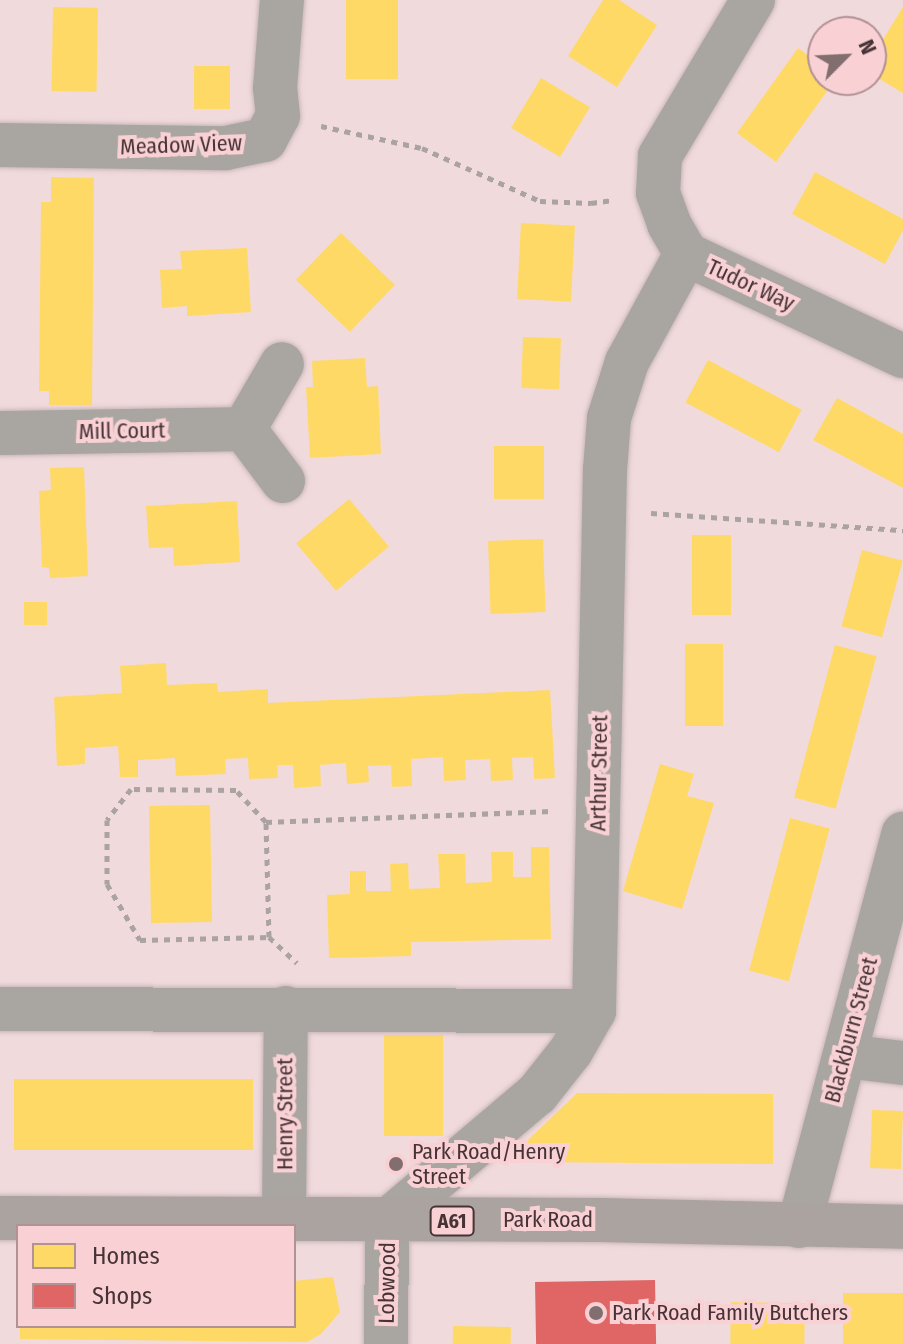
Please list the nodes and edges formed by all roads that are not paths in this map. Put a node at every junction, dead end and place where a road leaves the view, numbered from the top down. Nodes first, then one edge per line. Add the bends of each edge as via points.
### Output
1 (282, 0) edge
2 (753, 0) edge
3 (0, 145) edge
4 (686, 254) junction
5 (903, 356) edge
6 (282, 364) dead end
7 (244, 429) junction
8 (0, 433) edge
9 (283, 481) dead end
10 (903, 834) edge
11 (286, 1008) junction
12 (0, 1009) edge
13 (594, 1011) junction
14 (845, 1056) junction
15 (903, 1063) edge
16 (0, 1218) edge
17 (284, 1219) junction
18 (387, 1221) junction
19 (799, 1226) junction
20 (903, 1227) edge
21 (386, 1344) edge

1 - 3 street, Meadow View via 278,116 265,140 226,148
2 - 4 street, Tudor Way via 660,156 658,193
4 - 5 street, Tudor Way
4 - 13 street, Arthur Street via 627,362 609,418
6 - 7 street
7 - 8 street, Mill Court
7 - 9 street
10 - 14 street, Blackburn Street
11 - 12 street
11 - 13 street
11 - 17 street, Henry Street
13 - 18 street, Arthur Street via 537,1094
14 - 15 street
14 - 19 street, Blackburn Street
16 - 17 highway, Park Road / A61
17 - 18 highway, Park Road / A61
18 - 19 highway, Park Road / A61
18 - 21 street, Lobwood
19 - 20 highway, Park Road / A61

